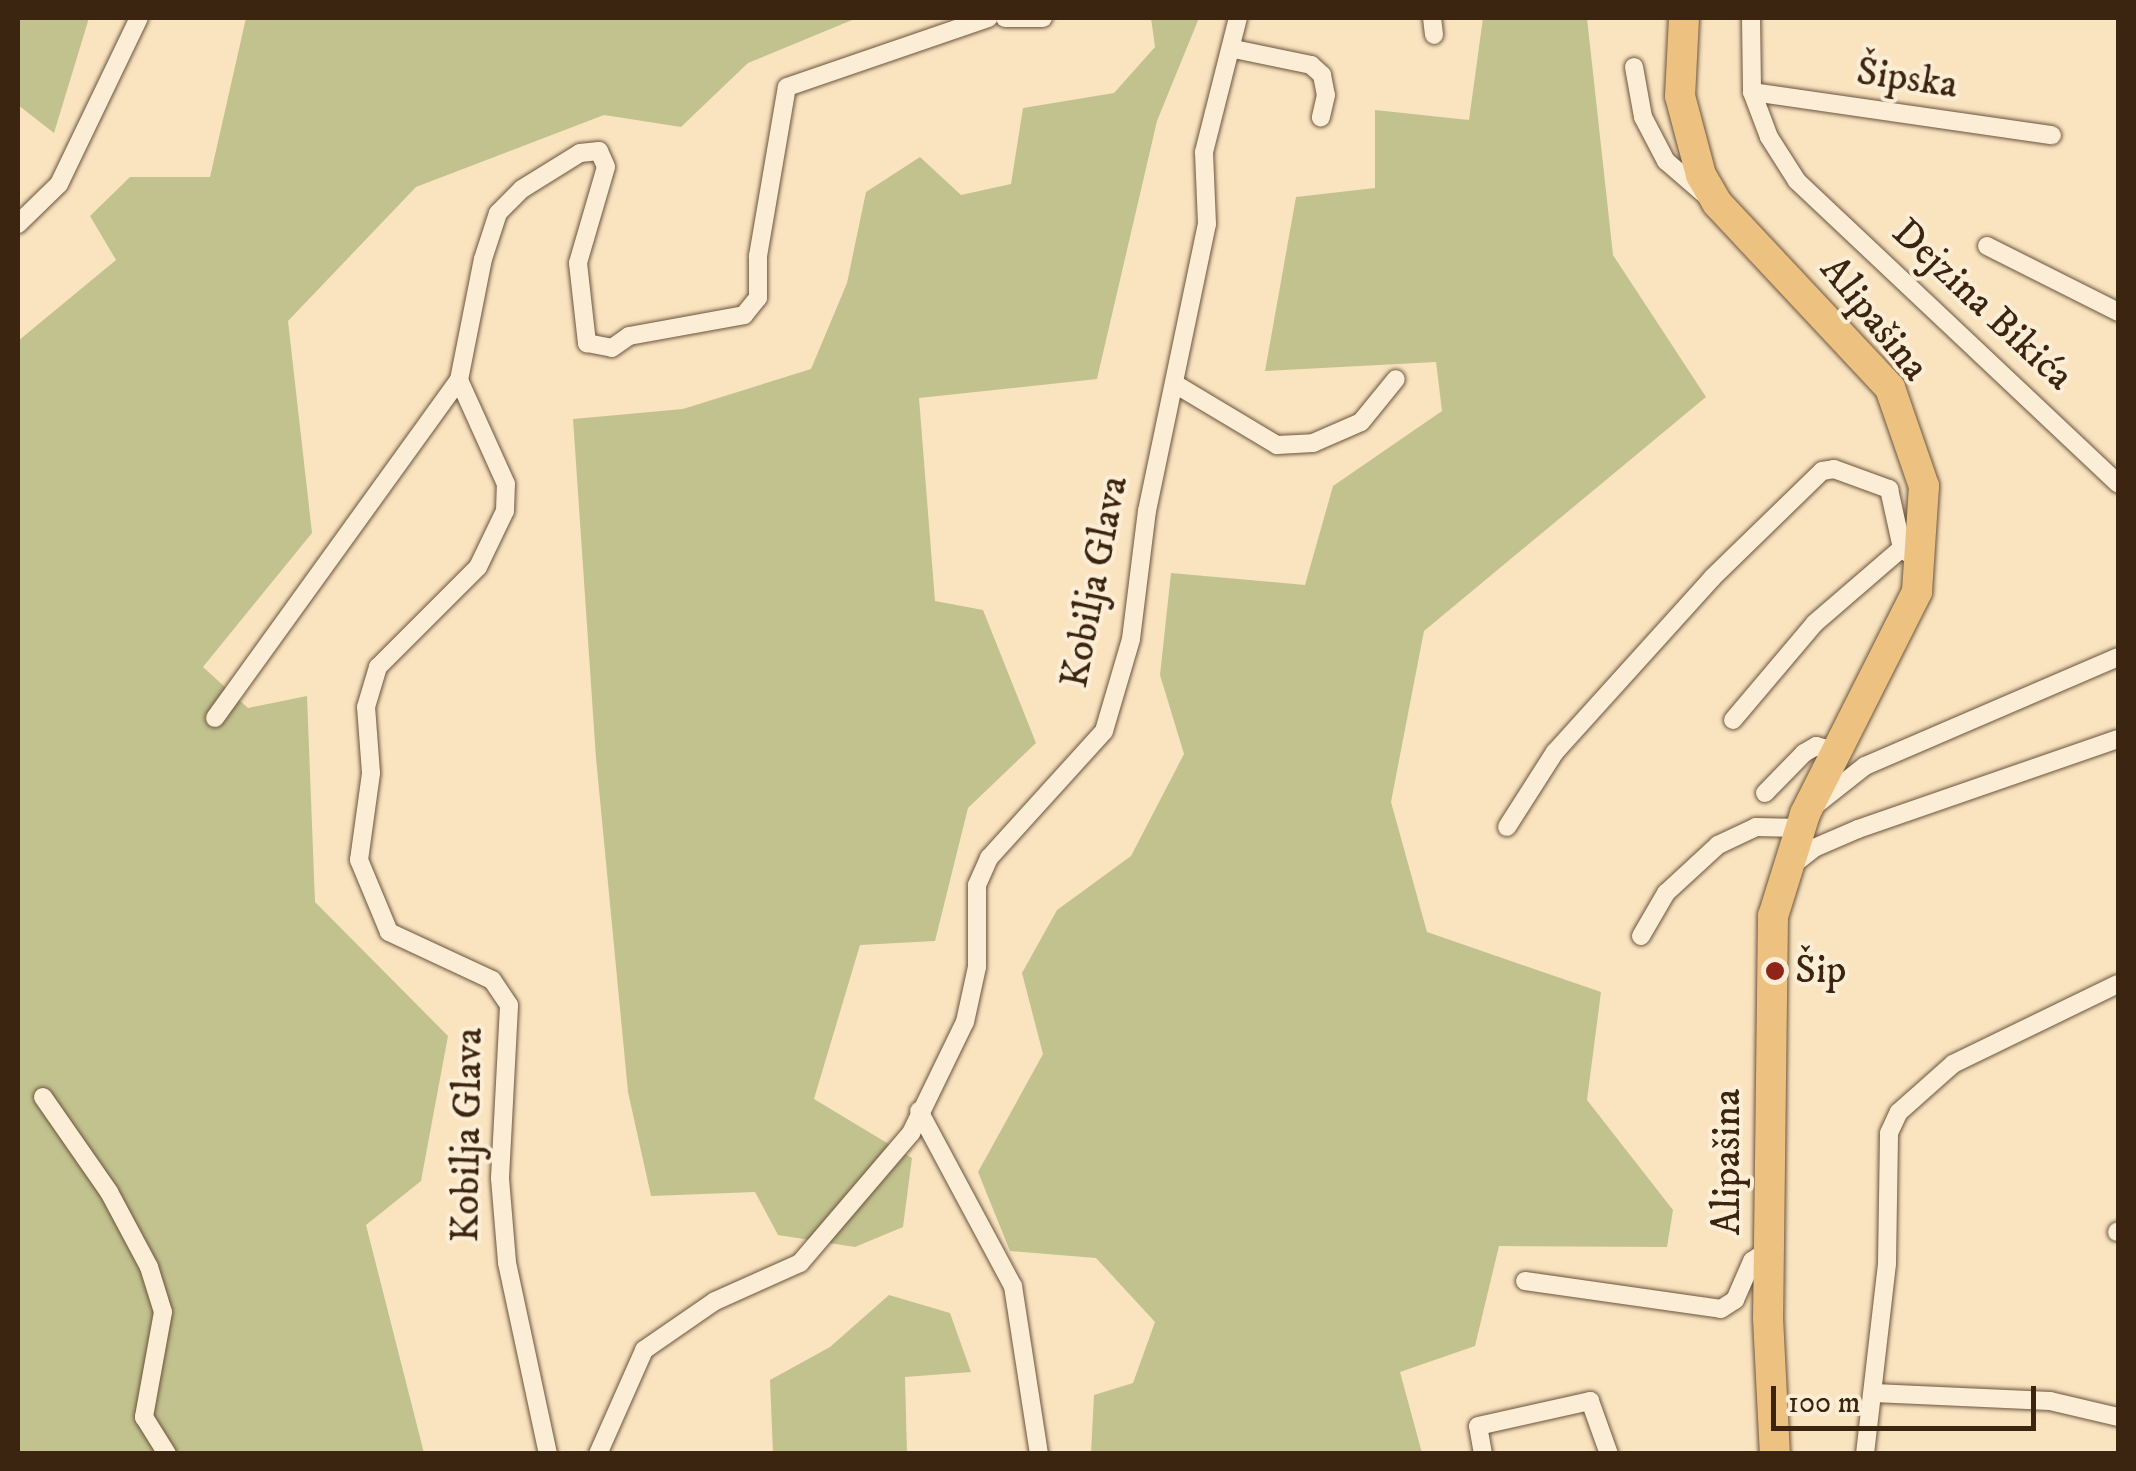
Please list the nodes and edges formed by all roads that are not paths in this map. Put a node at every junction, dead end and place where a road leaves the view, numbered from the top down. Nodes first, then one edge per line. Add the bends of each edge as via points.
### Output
1 (139, 18) edge
2 (988, 18) edge
3 (1004, 18) edge
4 (1044, 18) edge
5 (1238, 18) edge
6 (1684, 18) edge
7 (1751, 18) edge
8 (1234, 50) junction
9 (1634, 67) dead end
10 (1752, 92) junction
11 (1321, 116) dead end
12 (2052, 135) dead end
13 (1717, 203) junction
14 (18, 224) edge
15 (1987, 246) dead end
16 (2118, 312) edge
17 (1396, 379) dead end
18 (459, 380) junction
19 (1175, 384) junction
20 (2118, 484) edge
21 (1913, 557) junction
22 (2118, 656) edge
23 (215, 718) dead end
24 (1733, 720) dead end
25 (2118, 738) edge
26 (1834, 750) junction
27 (1764, 792) dead end
28 (1802, 821) junction
29 (1506, 827) dead end
30 (1783, 872) junction
31 (1641, 936) dead end
32 (2116, 992) edge
33 (43, 1097) dead end
34 (919, 1111) junction
35 (1768, 1250) junction
36 (1525, 1281) dead end
37 (1874, 1393) junction
38 (2118, 1417) edge
39 (168, 1454) edge
40 (548, 1454) edge
41 (598, 1454) edge
42 (1039, 1454) edge
43 (1483, 1454) edge
44 (1609, 1454) edge
45 (1775, 1454) edge
46 (1866, 1454) edge

1 - 14 street via 59,184
2 - 18 street via 788,88 760,238 758,298 744,315 628,336 612,348 588,343 578,262 604,158 580,153 522,189 498,213
3 - 4 street
5 - 8 street, Kobilja Glava
6 - 13 main road, Alipašina via 1680,96 1701,175
7 - 10 street
8 - 11 street via 1311,65 1322,74
8 - 19 street, Kobilja Glava via 1204,152 1207,224
9 - 13 street via 1642,117 1666,161
10 - 12 street, Šipska
10 - 20 street, Dejzina Bikića via 1769,137 1797,181
13 - 21 main road, Alipašina via 1890,388 1924,486
15 - 16 street
17 - 19 street via 1361,422 1313,444 1277,445
18 - 23 street
18 - 40 street, Kobilja Glava via 506,484 505,511 478,566 378,667 366,707 371,773 359,860 389,932 492,980 509,1005 500,1178 507,1262
19 - 34 street, Kobilja Glava via 1118,693 1104,730 1010,834 976,885 977,967 965,1022
21 - 24 street via 1815,623
21 - 26 main road, Alipašina via 1905,624
21 - 29 street via 1889,489 1834,469 1822,471 1712,578 1554,752
22 - 28 street via 1865,766
25 - 30 street via 1858,829 1814,848
26 - 27 street via 1816,746 1804,752
26 - 28 main road, Alipašina
28 - 30 main road, Alipašina
28 - 31 street via 1756,827 1718,845 1666,893
30 - 35 main road, Alipašina via 1768,957
32 - 37 street via 1953,1064 1899,1112 1889,1133 1887,1262
33 - 39 street via 109,1192 149,1266 163,1312 144,1417
34 - 41 street, Kobilja Glava via 911,1133 800,1263 715,1301 644,1350
34 - 42 street via 1013,1286
35 - 36 street via 1752,1261 1734,1300 1722,1309
35 - 45 main road, Alipašina
37 - 38 street via 2050,1401
37 - 46 street
43 - 44 street via 1478,1426 1590,1401

